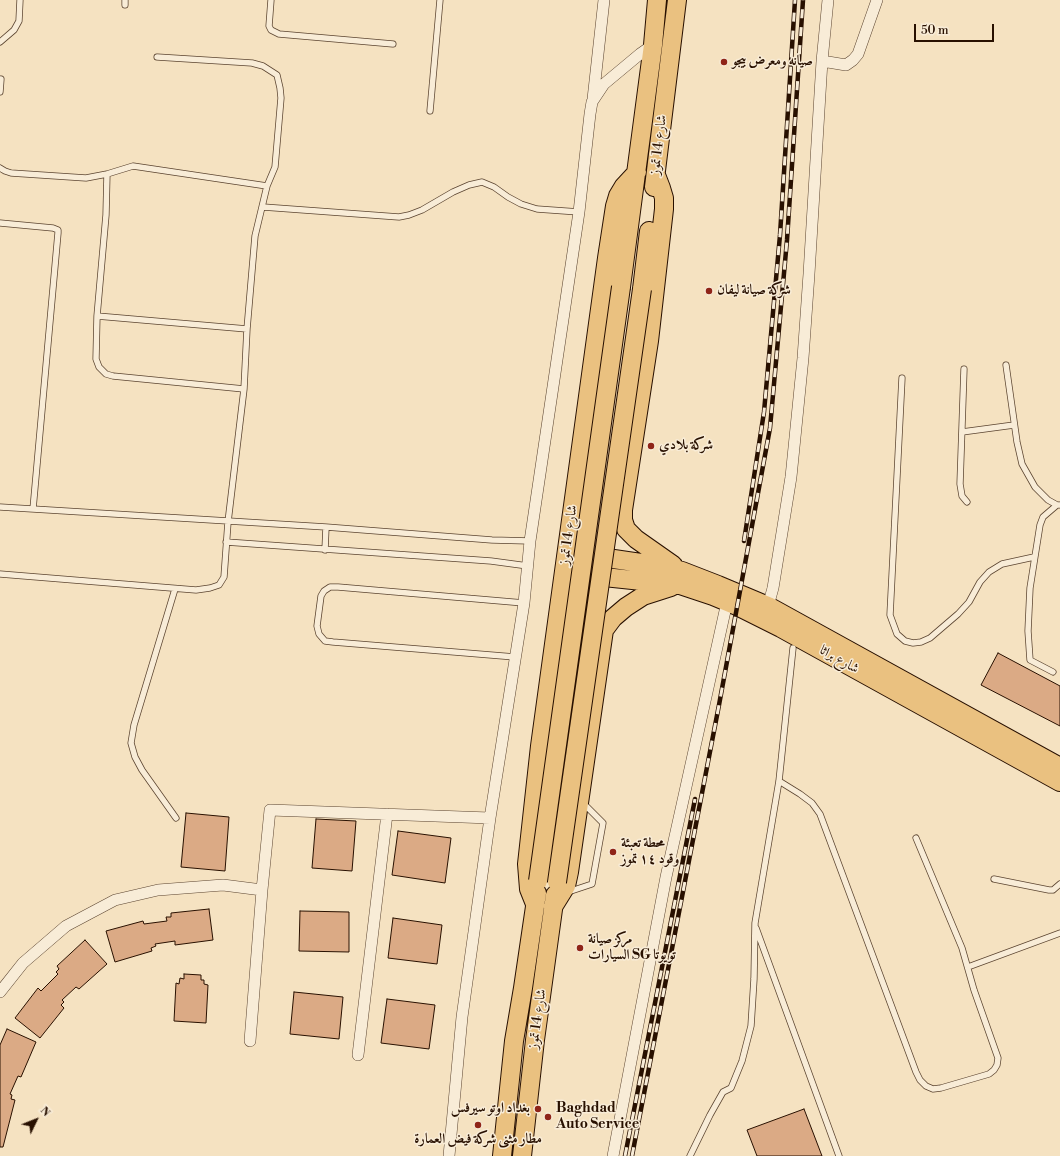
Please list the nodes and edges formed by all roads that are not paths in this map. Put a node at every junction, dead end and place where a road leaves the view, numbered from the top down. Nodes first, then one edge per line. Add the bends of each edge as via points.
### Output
1 (20, 0) edge
2 (271, 0) edge
3 (440, 0) edge
4 (604, 0) edge
5 (657, 0) edge
6 (677, 0) edge
7 (828, 0) edge
8 (877, 0) edge
9 (0, 42) edge
10 (393, 44) dead end
11 (653, 45) junction
12 (157, 57) dead end
13 (822, 60) junction
14 (1, 79) dead end
15 (0, 92) edge
16 (592, 102) junction
17 (430, 111) dead end
18 (0, 168) edge
19 (637, 172) junction
20 (107, 174) junction
21 (656, 175) junction
22 (268, 186) junction
23 (263, 207) junction
24 (579, 212) junction
25 (0, 223) edge
26 (97, 316) junction
27 (247, 329) junction
28 (1006, 365) dead end
29 (964, 369) dead end
30 (902, 378) dead end
31 (244, 389) junction
32 (1014, 425) junction
33 (962, 432) junction
34 (967, 502) dead end
35 (1058, 505) edge
36 (0, 507) edge
37 (33, 510) junction
38 (228, 522) junction
39 (326, 527) junction
40 (530, 541) junction
41 (226, 542) junction
42 (325, 550) junction
43 (1034, 557) junction
44 (607, 558) dead end
45 (528, 566) junction
46 (0, 574) edge
47 (604, 577) dead end
48 (681, 578) junction
49 (175, 589) junction
50 (727, 602) junction
51 (524, 603) junction
52 (768, 606) junction
53 (793, 648) dead end
54 (515, 657) junction
55 (1053, 672) dead end
56 (1060, 767) edge
57 (779, 781) junction
58 (1060, 782) edge
59 (579, 799) junction
60 (386, 814) junction
61 (176, 818) dead end
62 (490, 818) junction
63 (916, 838) dead end
64 (994, 879) dead end
65 (1060, 884) edge
66 (262, 890) junction
67 (557, 894) junction
68 (535, 904) junction
69 (755, 924) junction
70 (1060, 933) edge
71 (968, 967) junction
72 (0, 992) edge
73 (250, 1041) dead end
74 (358, 1055) dead end
75 (449, 1156) edge
76 (502, 1156) edge
77 (522, 1156) edge
78 (613, 1156) edge
79 (690, 1156) edge
80 (839, 1156) edge

1 - 9 lane via 19,21 14,30
2 - 10 lane via 269,26 279,34
3 - 17 lane
4 - 16 street
5 - 11 main road, شارع 14 تموز
6 - 21 main road, شارع 14 تموز
7 - 13 street
8 - 13 street via 858,54 853,60 846,65
11 - 16 street via 604,84
11 - 19 main road, شارع 14 تموز
12 - 22 lane via 252,63 263,66 277,75 281,98 279,126 275,167
13 - 52 street via 808,289 794,453
14 - 15 lane
16 - 24 street
18 - 20 lane via 5,172 18,174 86,178
19 - 68 main road, شارع 14 تموز, bridge
19 - 68 main road, شارع 14 تموز via 624,186 615,206 571,573 540,746 527,864 529,889
20 - 22 lane via 133,166
20 - 26 lane
21 - 48 main road via 664,198 664,210 649,341 623,520 626,529 636,539
21 - 67 main road, شارع 14 تموز, bridge
22 - 23 lane
23 - 24 lane via 399,217 422,210 453,192 482,182 521,204 537,209
23 - 27 lane via 255,236
24 - 40 street
25 - 37 lane via 58,230
26 - 27 lane
26 - 31 lane via 96,359 106,374
27 - 31 lane
28 - 32 lane
29 - 33 lane
30 - 43 lane via 890,615 897,634 904,641 913,643 930,638 958,614 989,572 1002,564
31 - 38 lane
32 - 33 lane
32 - 35 lane via 1022,464 1035,487 1048,500
33 - 34 lane via 960,484 962,496
35 - 43 lane via 1044,517 1040,525
36 - 37 lane
37 - 38 lane
38 - 39 lane
38 - 41 lane
39 - 40 lane
39 - 42 lane
40 - 45 street
41 - 42 lane
41 - 49 lane via 224,577 219,585 196,590
42 - 45 lane via 491,561
43 - 55 lane via 1028,617 1030,660
44 - 48 main road, شارع براثا via 668,567
45 - 51 street
46 - 49 lane
47 - 48 main road, شارع براثا
48 - 50 main road, شارع براثا
48 - 52 main road, شارع براثا via 718,584
48 - 59 main road via 626,606 604,630
49 - 61 lane via 134,725 131,743 142,770
50 - 58 main road, شارع براثا via 781,628
50 - 78 street via 666,877
51 - 54 street
51 - 54 lane via 338,587 330,587 321,596 317,626 319,634 325,640
52 - 56 main road, شارع براثا
53 - 57 lane
54 - 62 street
57 - 69 lane
57 - 71 lane via 812,803 820,814 916,1072 920,1080 933,1089 989,1074 997,1065 998,1058
59 - 67 main road via 566,886
59 - 67 lane via 602,824 592,884
60 - 62 street
60 - 66 street via 270,810
60 - 74 street
62 - 75 street via 462,1017
63 - 71 lane
64 - 65 lane via 1049,890
66 - 72 street via 223,884 158,890 115,900 66,926 22,963
66 - 73 street
67 - 77 main road, شارع 14 تموز via 535,1040
68 - 76 main road, شارع 14 تموز via 514,1041
69 - 79 lane via 751,1026 742,1061 731,1088 723,1092
69 - 80 lane
70 - 71 lane

